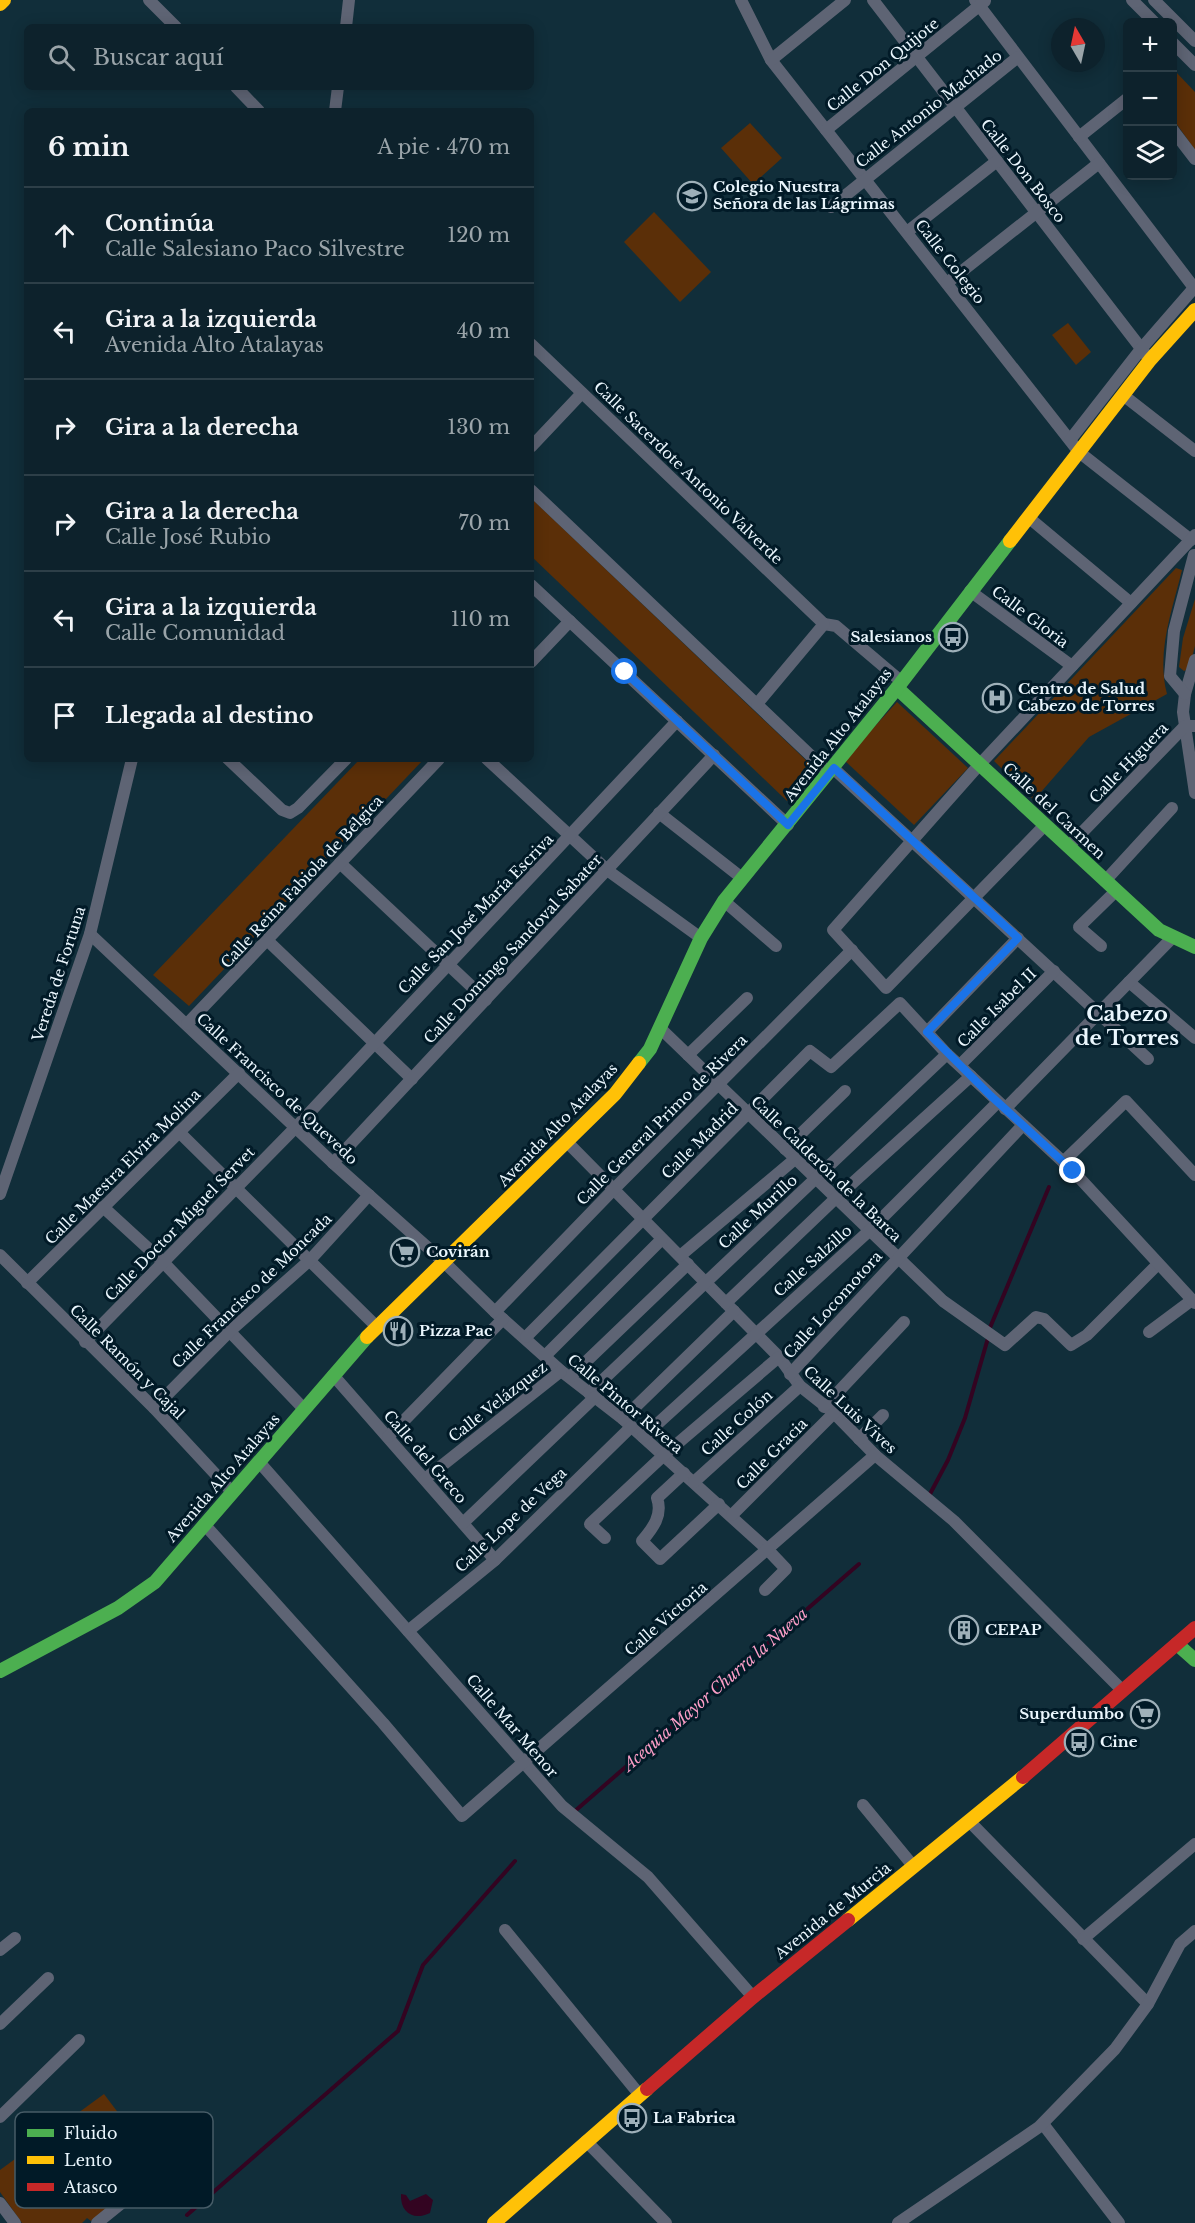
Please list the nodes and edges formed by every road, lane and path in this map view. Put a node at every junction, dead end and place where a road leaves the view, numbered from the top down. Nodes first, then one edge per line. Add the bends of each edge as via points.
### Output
1 (4, 0) edge
2 (149, 0) edge
3 (349, 0) edge
4 (741, 0) edge
5 (845, 0) edge
6 (873, 0) edge
7 (1132, 0) edge
8 (1154, 0) edge
9 (980, 2) edge
10 (0, 4) edge
11 (1150, 18) edge
12 (173, 24) edge
13 (346, 24) edge
14 (1195, 41) edge
15 (1177, 55) edge
16 (917, 57) junction
17 (1018, 57) junction
18 (771, 60) junction
19 (1195, 65) edge
20 (239, 90) edge
21 (338, 90) edge
22 (1123, 102) edge
23 (955, 107) junction
24 (256, 108) edge
25 (335, 108) edge
26 (826, 130) junction
27 (1177, 134) edge
28 (1079, 137) junction
29 (1195, 159) edge
30 (997, 161) junction
31 (1099, 163) junction
32 (865, 178) junction
33 (831, 207) dead end
34 (1036, 212) junction
35 (906, 231) junction
36 (947, 283) junction
37 (1195, 288) edge
38 (1195, 310) edge
39 (1185, 320) junction
40 (1195, 330) edge
41 (534, 347) edge
42 (1145, 354) junction
43 (582, 393) junction
44 (1123, 395) junction
45 (1070, 440) junction
46 (534, 444) edge
47 (1079, 452) junction
48 (1195, 452) edge
49 (534, 493) edge
50 (1028, 517) junction
51 (1192, 546) edge
52 (534, 588) edge
53 (970, 591) junction
54 (1131, 603) junction
55 (570, 621) junction
56 (824, 624) junction
57 (534, 659) edge
58 (1195, 660) edge
59 (1072, 666) junction
60 (899, 685) junction
61 (1185, 693) junction
62 (757, 704) junction
63 (677, 721) junction
64 (1190, 726) edge
65 (714, 755) junction
66 (131, 762) edge
67 (232, 762) edge
68 (343, 762) edge
69 (436, 762) edge
70 (490, 762) edge
71 (980, 764) junction
72 (831, 770) junction
73 (1195, 793) edge
74 (1172, 807) dead end
75 (660, 813) junction
76 (788, 825) junction
77 (1045, 825) junction
78 (570, 837) junction
79 (913, 840) junction
80 (1068, 847) junction
81 (340, 863) junction
82 (607, 870) junction
83 (742, 878) junction
84 (1105, 881) junction
85 (1116, 891) junction
86 (973, 898) junction
87 (724, 901) junction
88 (90, 934) junction
89 (701, 938) junction
90 (1018, 938) junction
91 (1173, 938) junction
92 (268, 941) junction
93 (776, 946) dead end
94 (1101, 946) dead end
95 (1195, 947) edge
96 (852, 950) junction
97 (447, 964) junction
98 (1054, 971) junction
99 (1129, 982) junction
100 (747, 998) dead end
101 (486, 1000) junction
102 (1098, 1015) junction
103 (187, 1024) junction
104 (660, 1028) junction
105 (927, 1032) junction
106 (1195, 1038) edge
107 (373, 1042) junction
108 (947, 1054) junction
109 (688, 1056) junction
110 (1148, 1059) dead end
111 (960, 1065) junction
112 (239, 1073) junction
113 (971, 1076) junction
114 (412, 1079) junction
115 (719, 1085) junction
116 (845, 1091) dead end
117 (1001, 1106) junction
118 (748, 1114) junction
119 (1023, 1125) junction
120 (296, 1127) junction
121 (179, 1132) junction
122 (567, 1142) junction
123 (784, 1149) junction
124 (795, 1159) junction
125 (1063, 1162) junction
126 (333, 1163) junction
127 (1195, 1175) edge
128 (815, 1179) junction
129 (237, 1187) junction
130 (614, 1189) junction
131 (0, 1194) edge
132 (369, 1195) junction
133 (836, 1198) junction
134 (104, 1207) junction
135 (643, 1219) junction
136 (869, 1230) junction
137 (662, 1239) junction
138 (0, 1255) edge
139 (896, 1258) junction
140 (310, 1260) junction
141 (684, 1260) junction
142 (163, 1262) junction
143 (445, 1263) junction
144 (1157, 1265) junction
145 (27, 1282) junction
146 (706, 1282) junction
147 (1193, 1301) edge
148 (730, 1307) junction
149 (499, 1316) junction
150 (904, 1322) dead end
151 (376, 1326) junction
152 (230, 1331) junction
153 (1149, 1332) dead end
154 (756, 1334) junction
155 (526, 1337) junction
156 (85, 1342) junction
157 (545, 1356) junction
158 (779, 1357) junction
159 (566, 1374) junction
160 (789, 1374) junction
161 (333, 1375) junction
162 (800, 1386) junction
163 (592, 1395) junction
164 (154, 1408) junction
165 (304, 1409) junction
166 (829, 1410) junction
167 (883, 1415) dead end
168 (627, 1423) junction
169 (388, 1437) junction
170 (643, 1437) junction
171 (859, 1438) junction
172 (664, 1455) junction
173 (875, 1455) junction
174 (260, 1463) junction
175 (684, 1473) junction
176 (424, 1479) junction
177 (694, 1482) junction
178 (232, 1492) junction
179 (719, 1504) junction
180 (732, 1515) junction
181 (463, 1523) junction
182 (204, 1524) junction
183 (604, 1538) dead end
184 (768, 1550) junction
185 (495, 1560) junction
186 (765, 1590) dead end
187 (1195, 1628) edge
188 (408, 1631) junction
189 (1178, 1644) junction
190 (1195, 1660) edge
191 (0, 1671) edge
192 (1122, 1690) junction
193 (524, 1762) junction
194 (863, 1804) dead end
195 (970, 1822) junction
196 (1195, 1844) edge
197 (914, 1867) junction
198 (504, 1930) dead end
199 (1195, 1931) edge
200 (15, 1938) dead end
201 (1083, 1939) junction
202 (0, 1950) edge
203 (48, 1978) dead end
204 (753, 1997) junction
205 (1148, 2004) junction
206 (0, 2024) edge
207 (79, 2040) dead end
208 (639, 2094) junction
209 (0, 2117) edge
210 (1043, 2124) junction
211 (586, 2141) junction
212 (115, 2208) edge
213 (2, 2209) edge
214 (15, 2223) edge
215 (97, 2223) edge
216 (494, 2223) edge
217 (666, 2223) edge
218 (898, 2223) edge
219 (1119, 2223) edge

1 - 10 main road
2 - 12 street
3 - 13 street
4 - 18 street, Calle Colegio
5 - 18 street
6 - 16 street, Calle Don Bosco
7 - 11 street
8 - 14 street
9 - 16 street, Calle Don Quijote
9 - 17 street
14 - 15 street
15 - 19 street
16 - 23 street, Calle Don Bosco
16 - 26 street, Calle Don Quijote
17 - 23 street, Calle Antonio Machado
17 - 28 street
18 - 26 street, Calle Colegio
20 - 24 street
21 - 25 street
22 - 28 street
23 - 30 street, Calle Don Bosco
23 - 32 street, Calle Antonio Machado
26 - 32 street, Calle Colegio
27 - 29 street
28 - 31 street
30 - 34 street, Calle Don Bosco
30 - 35 street
31 - 34 street
31 - 37 street
32 - 33 street, Calle Antonio Machado
32 - 35 street, Calle Colegio
34 - 36 street
34 - 42 street, Calle Don Bosco
35 - 36 street, Calle Colegio
36 - 45 street, Calle Colegio
37 - 42 street
38 - 39 main road, Avenida Alto Atalayas
39 - 40 street
39 - 42 main road, Avenida Alto Atalayas
41 - 43 street, Calle Sacerdote Antonio Valverde
42 - 44 main road, Avenida Alto Atalayas
42 - 45 street
43 - 46 street
43 - 56 street, Calle Sacerdote Antonio Valverde
44 - 47 main road, Avenida Alto Atalayas
44 - 48 street
45 - 47 street, Calle Colegio
47 - 50 main road, Avenida Alto Atalayas
47 - 51 street, Calle Colegio
49 - 62 street
50 - 53 main road, Avenida Alto Atalayas
50 - 54 street
51 - 54 street
51 - 61 street via 1174,631 1170,676
52 - 55 street
53 - 59 street, Calle Gloria
53 - 60 main road, Avenida Alto Atalayas
54 - 59 street
55 - 57 street
55 - 63 street
56 - 60 street, Calle Sacerdote Antonio Valverde via 836,626
56 - 62 street
58 - 61 street
59 - 71 street
60 - 71 main road, Calle del Carmen
60 - 72 main road, Avenida Alto Atalayas
61 - 64 street
62 - 72 street
63 - 65 street
63 - 78 street, Calle San José María Escriva
64 - 73 street
64 - 80 street, Calle Higuera
65 - 75 street, Calle Domingo Sandoval Sabater
65 - 76 street
66 - 88 street, Vereda de Fortuna
67 - 68 street via 282,810 290,813
69 - 81 street, Calle Reina Fabiola de Bélgica
70 - 78 street
71 - 77 main road, Calle del Carmen
71 - 79 street
72 - 76 main road, Avenida Alto Atalayas
72 - 79 street
74 - 84 street
75 - 82 street, Calle Domingo Sandoval Sabater
75 - 83 street
76 - 83 main road, Avenida Alto Atalayas
77 - 80 main road, Calle del Carmen
77 - 86 street
78 - 82 street
78 - 97 street, Calle San José María Escriva
79 - 86 street
79 - 96 street via 833,930
80 - 84 main road, Calle del Carmen
81 - 92 street, Calle Reina Fabiola de Bélgica
81 - 97 street
82 - 89 street
82 - 101 street, Calle Domingo Sandoval Sabater
83 - 87 main road, Avenida Alto Atalayas
84 - 85 main road, Calle del Carmen
85 - 91 main road, Calle del Carmen via 1158,930
85 - 94 street via 1079,927
86 - 90 street
86 - 96 street via 886,988
87 - 89 main road, Avenida Alto Atalayas
87 - 93 street
88 - 103 street, Calle Francisco de Quevedo
88 - 131 street, Vereda de Fortuna
89 - 104 main road, Avenida Alto Atalayas
90 - 98 street
90 - 105 street
91 - 95 main road, Calle del Carmen
91 - 99 street, Calle Salzillo
92 - 103 street, Calle Reina Fabiola de Bélgica
92 - 107 street
96 - 115 street, Calle General Primo de Rivera
97 - 101 street
97 - 107 street, Calle San José María Escriva
98 - 102 street
98 - 111 street, Calle Isabel II
99 - 102 street, Calle Salzillo
99 - 106 street
100 - 109 street
101 - 114 street, Calle Domingo Sandoval Sabater
102 - 110 street
102 - 117 street, Calle Salzillo
103 - 112 street, Calle Francisco de Quevedo
104 - 109 street, Calle Calderón de la Barca
104 - 122 main road, Avenida Alto Atalayas via 650,1049 615,1094
105 - 108 street
105 - 118 street, Calle Madrid via 900,1002 831,1067 810,1051
107 - 114 street
107 - 120 street, Calle San José María Escriva
108 - 111 street
108 - 128 street, Calle Murillo
109 - 115 street, Calle Calderón de la Barca
111 - 113 street
112 - 120 street, Calle Francisco de Quevedo
112 - 121 street, Calle Maestra Elvira Molina
113 - 117 street
113 - 133 street, Calle Lope de Vega
114 - 126 street, Calle Domingo Sandoval Sabater
115 - 118 street, Calle Calderón de la Barca
115 - 130 street, Calle General Primo de Rivera
116 - 123 street
117 - 119 street
117 - 136 street, Calle Salzillo
118 - 123 street, Calle Calderón de la Barca
118 - 135 street, Calle Madrid
119 - 125 street
119 - 139 street, Calle Locomotora
120 - 126 street, Calle Francisco de Quevedo
120 - 129 street, Calle Doctor Miguel Servet
121 - 129 street
121 - 134 street, Calle Maestra Elvira Molina
122 - 130 street, Calle Luis Vives
122 - 143 main road, Avenida Alto Atalayas
123 - 124 street, Calle Calderón de la Barca
124 - 128 street, Calle Calderón de la Barca
124 - 141 street, Calle Velázquez
125 - 127 street via 1126,1101 1138,1121
125 - 144 street via 1082,1175
126 - 132 street, Calle Francisco de Quevedo
128 - 133 street, Calle Calderón de la Barca
128 - 146 street, Calle Murillo
129 - 140 street
129 - 142 street, Calle Doctor Miguel Servet
130 - 135 street, Calle Luis Vives
130 - 149 street, Calle General Primo de Rivera
132 - 140 street, Calle Francisco de Moncada
132 - 143 street, Calle Francisco de Quevedo
133 - 136 street, Calle Calderón de la Barca
133 - 148 street, Calle Lope de Vega
134 - 142 street
134 - 145 street, Calle Maestra Elvira Molina
135 - 137 street, Calle Luis Vives
135 - 155 street, Calle Madrid
136 - 139 street, Calle Calderón de la Barca
136 - 154 street, Calle Salzillo
137 - 141 street, Calle Luis Vives
137 - 157 street
138 - 145 street, Calle Ramón y Cajal
139 - 144 street, Calle Calderón de la Barca via 943,1301 1005,1345 1036,1317 1044,1319 1071,1345 1087,1335
139 - 160 street, Calle Locomotora
140 - 151 street
140 - 152 street, Calle Francisco de Moncada
141 - 146 street, Calle Luis Vives
141 - 159 street, Calle Velázquez
142 - 152 street
142 - 156 street, Calle Doctor Miguel Servet
143 - 149 street, Calle Pintor Rivera
143 - 151 main road, Avenida Alto Atalayas
144 - 147 street
145 - 156 street, Calle Ramón y Cajal
146 - 148 street, Calle Luis Vives
146 - 163 street, Calle Murillo
147 - 153 street
148 - 154 street, Calle Luis Vives
148 - 168 street, Calle Lope de Vega
149 - 155 street, Calle Pintor Rivera
149 - 169 street, Calle General Primo de Rivera
150 - 166 street, Calle Gracia
151 - 161 main road, Avenida Alto Atalayas
152 - 164 street, Calle Francisco de Moncada
152 - 165 street
154 - 158 street, Calle Luis Vives
154 - 170 street, Calle Salzillo
155 - 157 street, Calle Pintor Rivera
156 - 164 street, Calle Ramón y Cajal
157 - 159 street, Calle Pintor Rivera
158 - 160 street, Calle Luis Vives
158 - 172 street
159 - 163 street, Calle Pintor Rivera
159 - 176 street, Calle Velázquez
160 - 162 street, Calle Luis Vives
161 - 165 main road, Avenida Alto Atalayas
161 - 169 street, Calle del Greco
162 - 166 street, Calle Luis Vives
162 - 177 street, Calle Colón
163 - 168 street, Calle Pintor Rivera
163 - 181 street, Calle Murillo
164 - 178 street, Calle Ramón y Cajal
165 - 174 main road, Avenida Alto Atalayas
166 - 171 street, Calle Luis Vives
166 - 180 street, Calle Gracia
167 - 171 street
168 - 170 street, Calle Pintor Rivera
168 - 185 street, Calle Lope de Vega
169 - 176 street, Calle del Greco
170 - 172 street, Calle Pintor Rivera
171 - 173 street, Calle Luis Vives
172 - 175 street, Calle Pintor Rivera
172 - 183 street via 590,1524
173 - 184 street, Calle Victoria
173 - 192 street, Calle Luis Vives via 954,1521
174 - 178 main road, Avenida Alto Atalayas
174 - 188 street, Calle Mar Menor
175 - 177 street, Calle Pintor Rivera
175 - 179 street via 657,1498 660,1507 655,1527 642,1541 660,1559
176 - 181 street, Calle del Greco
177 - 179 street, Calle Pintor Rivera
178 - 182 main road, Avenida Alto Atalayas
179 - 180 street, Calle Pintor Rivera
180 - 184 street, Calle Pintor Rivera
181 - 185 street, Calle del Greco
182 - 191 main road, Avenida Alto Atalayas via 155,1582 118,1608
182 - 193 street, Calle Victoria via 384,1723 462,1816
184 - 186 street, Calle Pintor Rivera via 786,1569
184 - 193 street, Calle Victoria
185 - 188 street, Calle Lope de Vega
187 - 189 main road, Avenida de Murcia
188 - 193 street, Calle Mar Menor
189 - 190 main road
189 - 192 main road, Avenida de Murcia
192 - 195 main road, Avenida de Murcia
193 - 204 street, Calle Mar Menor via 562,1806 648,1877
194 - 197 street
195 - 197 main road, Avenida de Murcia
195 - 201 street
196 - 201 street
197 - 204 main road, Avenida de Murcia
198 - 208 street
199 - 205 street via 1180,1944
200 - 202 street
201 - 205 street
203 - 206 street
204 - 208 main road, Avenida de Murcia
205 - 210 street via 1115,2049
207 - 209 street
208 - 211 main road, Avenida de Murcia
210 - 218 street
210 - 219 street
211 - 216 main road, Avenida de Murcia
211 - 217 street
212 - 215 street
213 - 214 street

